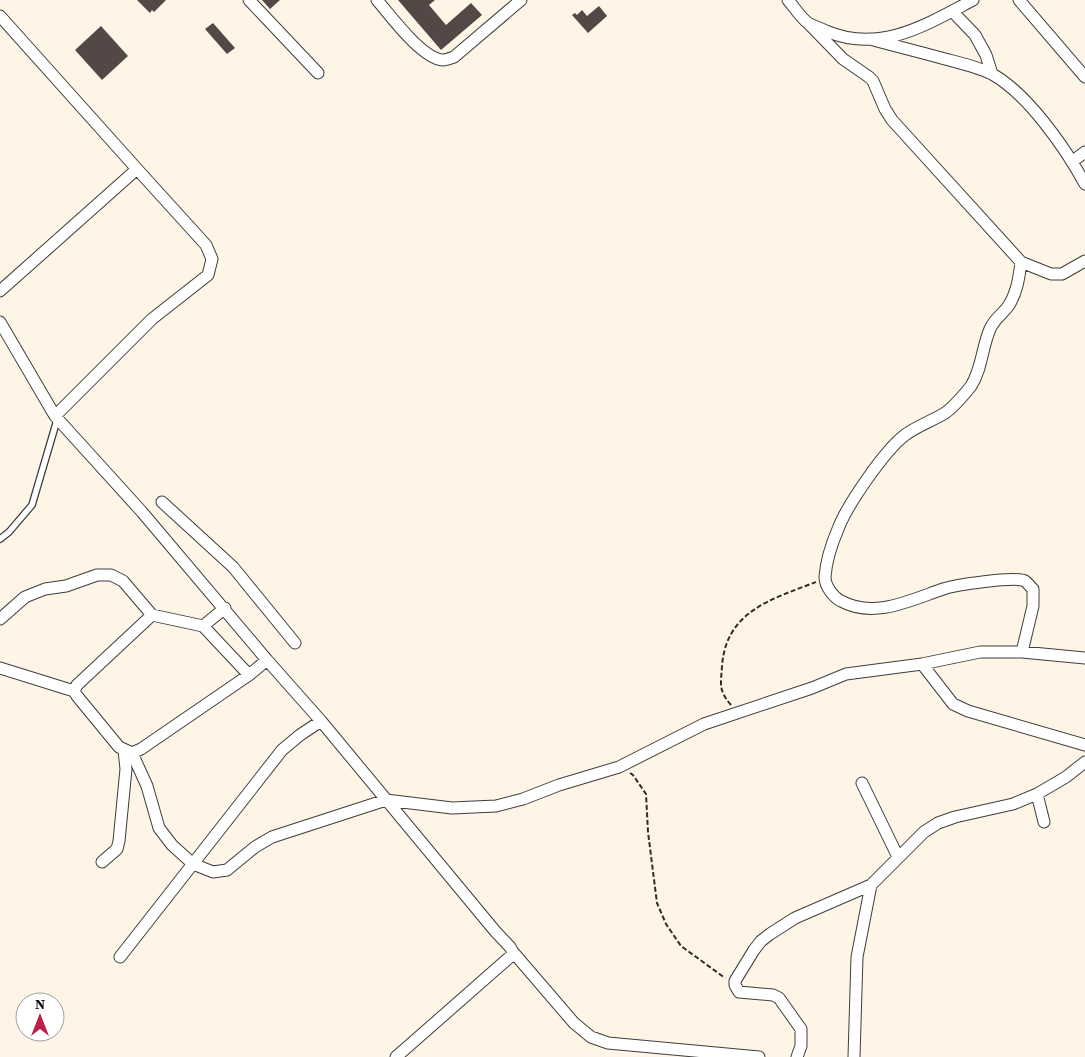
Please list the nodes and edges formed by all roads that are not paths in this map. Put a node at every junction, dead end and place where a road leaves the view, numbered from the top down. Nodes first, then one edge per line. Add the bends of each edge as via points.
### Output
1 (250, 0) edge
2 (377, 0) edge
3 (521, 0) edge
4 (788, 0) edge
5 (973, 0) edge
6 (1019, 0) edge
7 (952, 11) junction
8 (0, 16) edge
9 (808, 23) junction
10 (870, 39) junction
11 (318, 73) dead end
12 (992, 74) junction
13 (1085, 77) edge
14 (1085, 152) edge
15 (1073, 161) junction
16 (137, 169) junction
17 (1085, 184) edge
18 (1021, 262) junction
19 (1083, 265) edge
20 (0, 291) edge
21 (0, 322) edge
22 (57, 417) junction
23 (162, 502) dead end
24 (0, 539) edge
25 (225, 608) junction
26 (152, 615) junction
27 (0, 619) edge
28 (203, 626) junction
29 (294, 643) dead end
30 (1022, 652) junction
31 (1085, 658) edge
32 (267, 660) junction
33 (922, 664) junction
34 (0, 668) edge
35 (249, 675) junction
36 (74, 691) junction
37 (321, 721) junction
38 (1085, 744) edge
39 (128, 751) junction
40 (1085, 762) edge
41 (862, 783) dead end
42 (1037, 794) junction
43 (386, 800) junction
44 (1044, 822) dead end
45 (898, 857) junction
46 (102, 862) dead end
47 (193, 864) junction
48 (871, 885) junction
49 (513, 952) junction
50 (120, 957) dead end
51 (396, 1057) edge
52 (759, 1057) edge
53 (797, 1057) edge
54 (854, 1057) edge

1 - 11 street
2 - 3 street via 418,47 442,60 454,57
4 - 9 street
5 - 7 street
6 - 13 street
7 - 10 street via 902,35
7 - 12 street via 975,34
8 - 16 street
9 - 10 street via 844,37
9 - 18 street via 843,59 873,81 892,120
10 - 12 street
12 - 15 street via 1019,95
14 - 15 street
15 - 17 street
16 - 20 street
16 - 22 street via 206,245 212,259 208,276 152,319
18 - 19 street via 1051,274 1062,274
18 - 30 street via 1019,284 990,330 972,384 946,412 905,435 882,457 838,528 825,578 831,594 848,604 863,607 901,605 945,588 969,584 1013,579 1026,581 1033,589 1033,606
21 - 22 street
22 - 24 lane via 32,506
22 - 25 street
23 - 29 street via 232,567
25 - 28 street
25 - 32 street
26 - 27 street via 122,581 111,575 97,575 25,597
26 - 28 street
26 - 36 street
28 - 35 street
30 - 31 street
30 - 33 street via 980,652
32 - 35 street
32 - 37 street
33 - 38 street via 953,704
33 - 43 street via 846,674 696,728 619,767 496,806 452,808
34 - 36 street
35 - 39 street via 141,749
36 - 39 street via 119,747
37 - 43 street
37 - 47 street via 282,750
39 - 46 street via 119,841 117,849
39 - 47 street via 146,786 159,828
40 - 42 street
41 - 45 street
42 - 44 street
42 - 45 street via 1013,804 938,823
43 - 47 street via 272,837 227,870 213,872
43 - 49 street
45 - 48 street
47 - 50 street
48 - 53 street via 796,918 770,934 754,950 734,984 739,992 779,998 801,1029
48 - 54 street via 857,957
49 - 51 street
49 - 52 street via 574,1023 591,1038 608,1043

